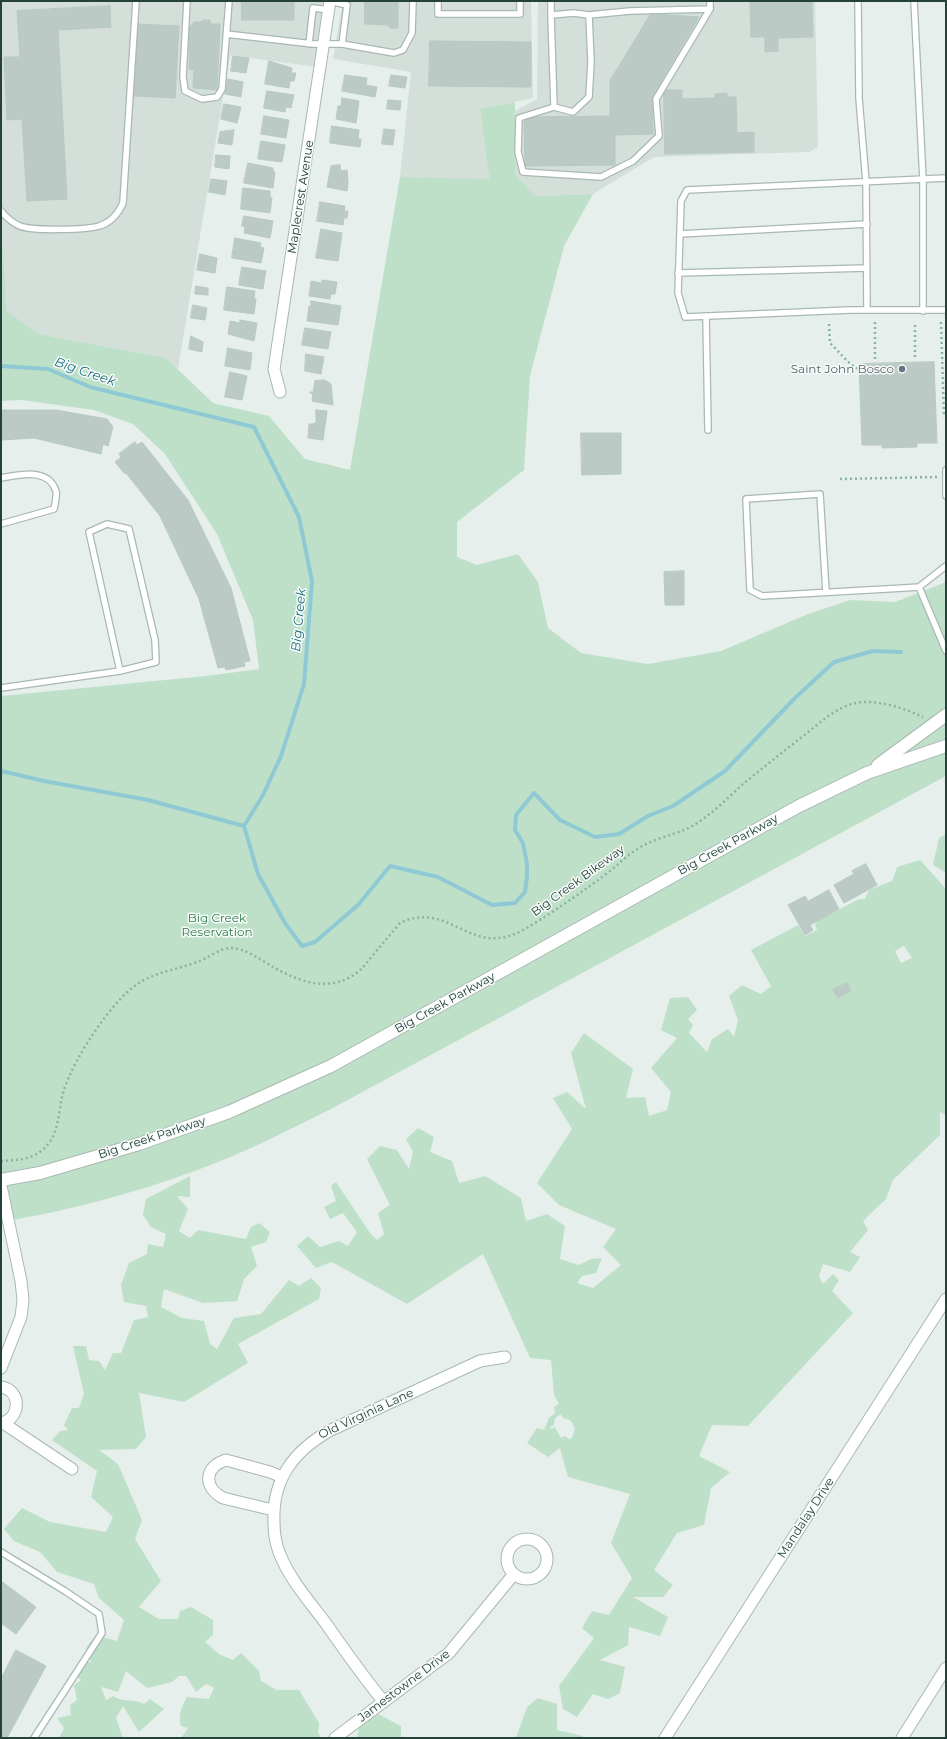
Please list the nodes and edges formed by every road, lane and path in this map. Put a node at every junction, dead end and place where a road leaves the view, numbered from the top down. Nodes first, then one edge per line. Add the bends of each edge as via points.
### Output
1 (136, 1) edge
2 (187, 1) edge
3 (229, 1) edge
4 (413, 1) edge
5 (438, 1) edge
6 (520, 1) edge
7 (551, 1) edge
8 (710, 1) edge
9 (858, 1) edge
10 (914, 1) edge
11 (330, 4) edge
12 (710, 9) junction
13 (551, 15) junction
14 (589, 15) junction
15 (226, 34) junction
16 (309, 44) junction
17 (342, 44) junction
18 (324, 45) junction
19 (554, 107) junction
20 (946, 178) edge
21 (923, 180) junction
22 (866, 182) junction
23 (1, 211) edge
24 (867, 224) junction
25 (680, 234) junction
26 (867, 268) junction
27 (678, 273) junction
28 (867, 310) junction
29 (946, 310) edge
30 (923, 311) junction
31 (706, 316) junction
32 (876, 322) dead end
33 (915, 322) dead end
34 (942, 322) dead end
35 (829, 324) dead end
36 (915, 357) dead end
37 (875, 359) dead end
38 (860, 370) dead end
39 (280, 392) dead end
40 (946, 416) edge
41 (708, 430) dead end
42 (946, 470) edge
43 (946, 477) edge
44 (1, 478) edge
45 (840, 479) dead end
46 (946, 496) edge
47 (1, 524) edge
48 (946, 566) edge
49 (920, 586) junction
50 (826, 592) junction
51 (946, 651) edge
52 (120, 671) junction
53 (1, 688) edge
54 (946, 715) edge
55 (930, 720) dead end
56 (946, 746) edge
57 (867, 773) junction
58 (1, 1161) edge
59 (1, 1180) edge
60 (1, 1186) edge
61 (946, 1299) edge
62 (505, 1357) dead end
63 (1, 1368) edge
64 (1, 1387) edge
65 (2, 1423) edge
66 (72, 1469) dead end
67 (282, 1477) junction
68 (274, 1510) junction
69 (1, 1552) edge
70 (514, 1574) dead end
71 (946, 1668) edge
72 (383, 1701) junction
73 (34, 1738) edge
74 (335, 1738) edge
75 (665, 1738) edge
76 (902, 1738) edge

1 - 23 lane via 123,203 120,210 99,226 35,229 20,226
2 - 15 lane via 183,77 185,91 202,99 217,97 222,90
3 - 15 lane
4 - 17 lane via 412,34 403,50 394,53
5 - 6 lane via 438,14 520,14
7 - 13 lane
8 - 12 lane
9 - 22 lane via 859,98
10 - 21 lane
11 - 16 lane via 314,8
11 - 17 lane via 347,5
11 - 18 street, Maplecrest Avenue
12 - 14 lane
12 - 19 lane via 656,98 659,136 633,161 601,177 523,172 518,152 519,118
13 - 14 lane
13 - 19 lane
14 - 19 lane via 589,97 573,112
15 - 16 lane
16 - 18 lane
17 - 18 lane
18 - 39 street, Maplecrest Avenue via 274,368
20 - 21 lane
21 - 22 lane
21 - 30 lane
22 - 24 lane
22 - 25 lane via 687,190 681,201
24 - 25 lane
24 - 26 lane
25 - 27 lane
26 - 27 lane
26 - 28 lane
27 - 31 lane via 678,293 685,317
28 - 30 lane
28 - 31 lane
29 - 30 lane
31 - 41 lane
32 - 37 path
33 - 36 path
34 - 40 path
35 - 38 path via 830,343 852,367
42 - 43 lane
43 - 45 path
43 - 46 lane
44 - 47 lane via 28,473 38,474 50,481 56,492 54,510
48 - 49 lane
49 - 50 lane
49 - 51 lane
50 - 50 lane via 762,596 750,590 746,498 820,494
52 - 52 lane via 156,662 155,640 129,529 107,524 89,532
52 - 53 lane
54 - 57 street, Big Creek Parkway
55 - 58 path, Big Creek Bikeway via 914,712 885,704 855,703 842,708 767,764 710,814 693,825 646,843 577,896 531,926 513,934 499,938 481,936 438,919 409,919 400,923 360,971 347,980 332,985 312,984 289,976 260,959 232,948 143,980 109,1013 86,1044 65,1086 59,1121 53,1136 42,1151 30,1157
56 - 57 street, Big Creek Parkway
57 - 59 street, Big Creek Parkway via 799,806 331,1066 229,1112 139,1144 40,1173
60 - 63 street via 23,1300 21,1317
61 - 75 street, Mandalay Drive
62 - 67 street, Old Virginia Lane via 480,1362 314,1439 291,1462
64 - 65 street via 10,1390 17,1406 13,1417
65 - 66 street
67 - 68 street, Old Virginia Lane via 275,1497
67 - 68 street via 226,1460 212,1467 209,1475 211,1489 222,1498
68 - 72 street, Old Virginia Lane via 278,1550 285,1565
69 - 73 lane via 65,1590 99,1614 102,1633
70 - 72 street, Jamestowne Drive via 449,1653
71 - 76 street
72 - 74 street, Jamestowne Drive

